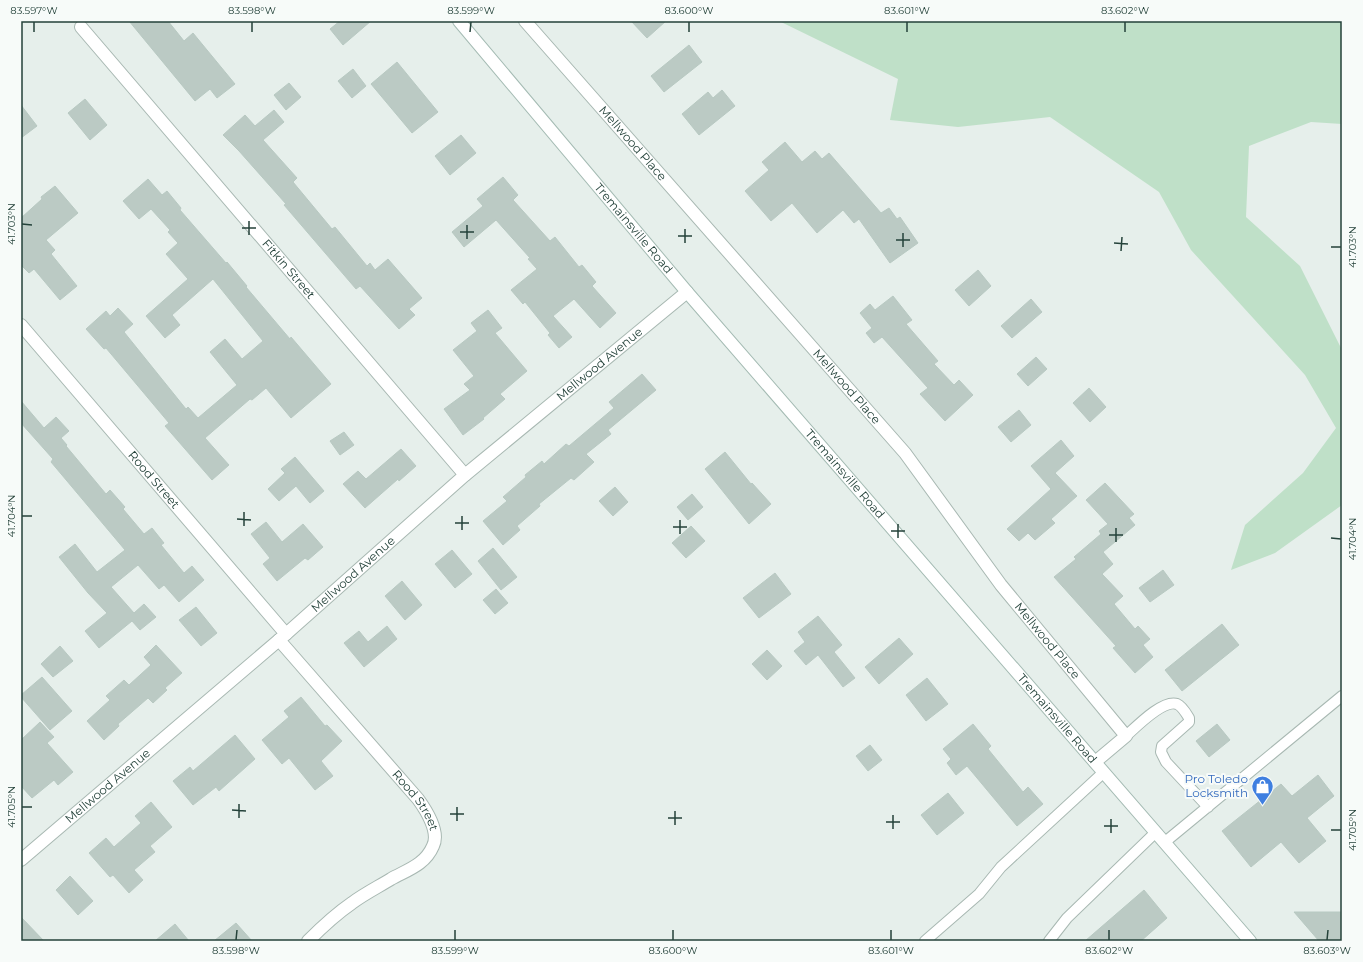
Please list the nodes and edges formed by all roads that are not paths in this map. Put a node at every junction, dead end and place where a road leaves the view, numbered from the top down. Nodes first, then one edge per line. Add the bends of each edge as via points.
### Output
1 (459, 21) edge
2 (526, 21) edge
3 (81, 27) dead end
4 (687, 292) junction
5 (21, 325) edge
6 (465, 475) junction
7 (283, 637) junction
8 (1342, 696) edge
9 (1126, 736) junction
10 (1095, 762) junction
11 (1104, 772) junction
12 (1208, 807) junction
13 (1156, 832) junction
14 (1165, 842) junction
15 (23, 853) edge
16 (308, 941) edge
17 (926, 941) edge
18 (1049, 941) edge
19 (1250, 941) edge

1 - 4 street, Tremainsville Road
2 - 9 street, Mellwood Place via 905,453 1001,585
3 - 6 street, Fitkin Street
4 - 6 street, Mellwood Avenue
4 - 10 street, Tremainsville Road
5 - 7 street, Rood Street
6 - 7 street, Mellwood Avenue
7 - 15 street, Mellwood Avenue
7 - 16 street, Rood Street via 418,798 428,812 434,829 434,845 426,858 412,869 350,904
8 - 12 lane
9 - 10 street
9 - 12 lane via 1159,708 1172,703 1179,704 1190,718 1189,722 1162,746 1161,752 1166,762
10 - 11 street, Tremainsville Road
11 - 13 street, Tremainsville Road
11 - 17 lane via 1001,867 979,894
12 - 14 lane
13 - 14 street, Tremainsville Road
13 - 18 lane via 1067,918
14 - 19 street, Tremainsville Road

